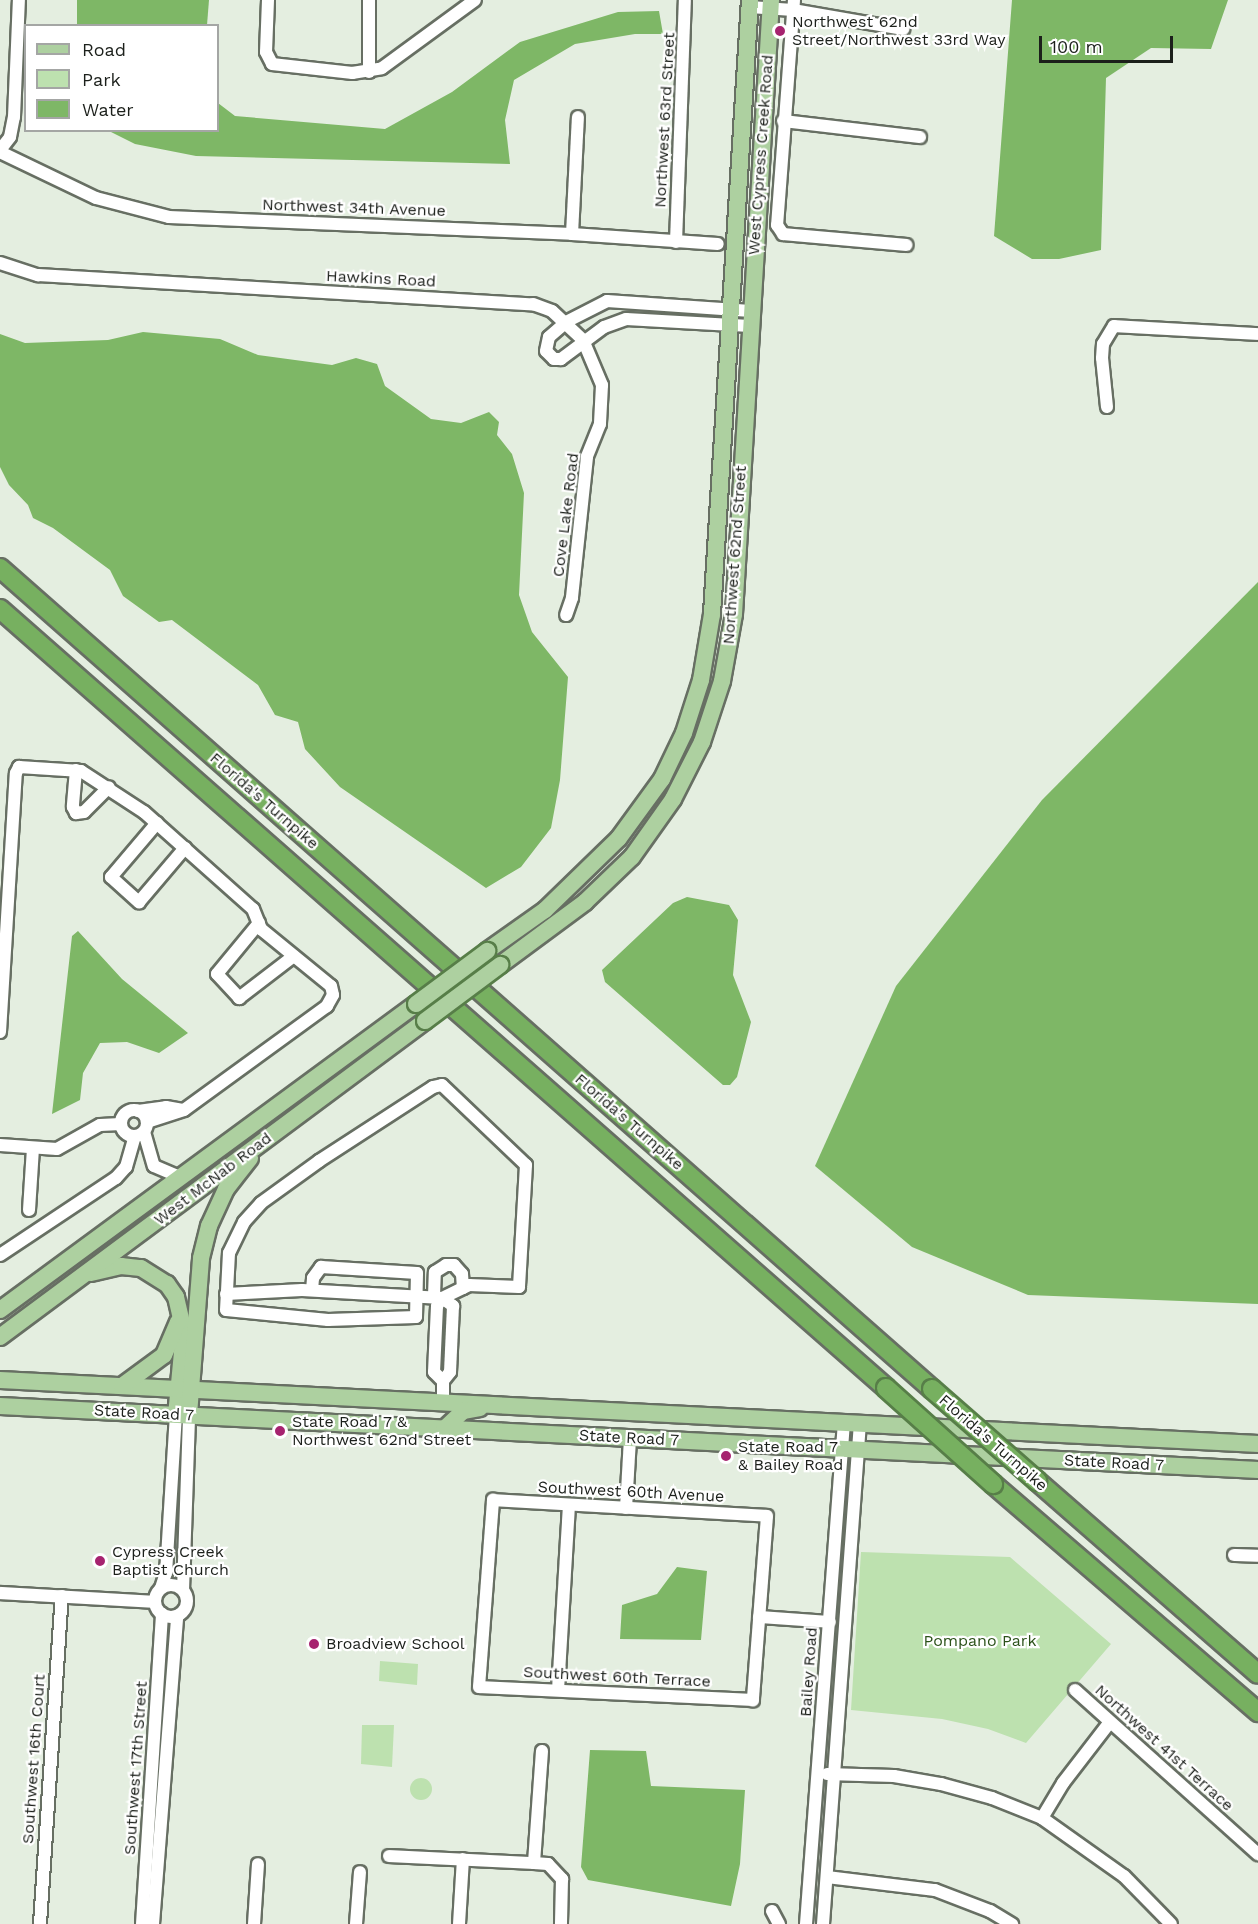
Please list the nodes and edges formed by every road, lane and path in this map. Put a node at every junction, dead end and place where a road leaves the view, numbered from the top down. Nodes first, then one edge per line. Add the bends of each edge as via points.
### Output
1 (19, 0) edge
2 (268, 0) edge
3 (369, 0) edge
4 (475, 0) edge
5 (685, 0) edge
6 (750, 4) edge
7 (771, 4) edge
8 (794, 5) edge
9 (903, 29) dead end
10 (369, 72) junction
11 (578, 117) dead end
12 (783, 121) junction
13 (920, 137) dead end
14 (0, 151) edge
15 (572, 234) junction
16 (676, 242) junction
17 (718, 244) dead end
18 (907, 245) dead end
19 (0, 263) edge
20 (730, 317) junction
21 (751, 318) junction
22 (566, 322) junction
23 (1258, 334) edge
24 (583, 340) junction
25 (1107, 407) dead end
26 (0, 568) edge
27 (0, 609) edge
28 (566, 615) dead end
29 (76, 770) junction
30 (109, 787) junction
31 (157, 823) junction
32 (185, 848) junction
33 (259, 923) junction
34 (294, 956) junction
35 (416, 1004) joint
36 (425, 1021) joint
37 (0, 1032) edge
38 (184, 1110) junction
39 (138, 1111) junction
40 (121, 1124) junction
41 (142, 1130) junction
42 (261, 1143) junction
43 (0, 1145) edge
44 (33, 1148) junction
45 (182, 1178) junction
46 (29, 1210) dead end
47 (0, 1255) edge
48 (84, 1275) junction
49 (463, 1288) junction
50 (312, 1290) junction
51 (226, 1294) junction
52 (416, 1296) junction
53 (438, 1297) junction
54 (0, 1310) edge
55 (180, 1312) junction
56 (436, 1321) junction
57 (452, 1321) junction
58 (0, 1337) edge
59 (0, 1380) edge
60 (443, 1381) junction
61 (122, 1386) junction
62 (185, 1389) junction
63 (443, 1402) junction
64 (496, 1404) junction
65 (0, 1406) edge
66 (183, 1415) junction
67 (363, 1422) junction
68 (852, 1423) junction
69 (444, 1429) junction
70 (630, 1438) junction
71 (1258, 1444) edge
72 (850, 1450) junction
73 (1258, 1470) edge
74 (171, 1485) junction
75 (184, 1491) junction
76 (569, 1505) junction
77 (626, 1508) junction
78 (1234, 1554) dead end
79 (1258, 1556) edge
80 (161, 1588) junction
81 (183, 1590) junction
82 (0, 1593) edge
83 (62, 1596) junction
84 (155, 1602) junction
85 (162, 1614) junction
86 (177, 1616) junction
87 (759, 1617) junction
88 (830, 1622) junction
89 (1258, 1674) edge
90 (479, 1687) joint
91 (558, 1690) junction
92 (1076, 1690) dead end
93 (824, 1694) junction
94 (840, 1696) junction
95 (1258, 1712) edge
96 (1110, 1722) junction
97 (542, 1752) dead end
98 (818, 1774) junction
99 (834, 1774) junction
100 (1042, 1818) junction
101 (153, 1844) junction
102 (1258, 1854) edge
103 (388, 1856) dead end
104 (463, 1859) junction
105 (534, 1863) junction
106 (258, 1864) dead end
107 (360, 1872) dead end
108 (827, 1877) junction
109 (772, 1911) dead end
110 (40, 1924) edge
111 (141, 1924) edge
112 (153, 1924) edge
113 (254, 1924) edge
114 (356, 1924) edge
115 (459, 1924) edge
116 (561, 1924) edge
117 (779, 1924) edge
118 (806, 1924) edge
119 (824, 1924) edge
120 (1012, 1924) edge
121 (1171, 1924) edge

1 - 14 street via 14,117 10,137
2 - 10 street via 266,52 272,64
3 - 10 street
4 - 10 street via 382,68
5 - 16 street, Northwest 63rd Street
6 - 7 street
6 - 20 main road, West Cypress Creek Road
7 - 8 street
7 - 21 main road, West Cypress Creek Road
8 - 9 street
8 - 12 street
11 - 15 street
12 - 13 street
12 - 18 street via 777,225 783,234
14 - 15 street, Northwest 34th Avenue via 96,198 169,217
15 - 16 street, Northwest 34th Avenue
16 - 17 street, Northwest 34th Avenue
19 - 22 street, Hawkins Road via 38,275 533,304
20 - 21 street
20 - 22 street via 607,301
20 - 24 street via 626,319
20 - 35 main road, Northwest 62nd Street, bridge via 712,614 701,680 684,733 662,779 619,838 545,910
21 - 36 main road, Northwest 62nd Street, bridge via 734,614 722,681 702,742 673,799 632,857 585,902
22 - 24 street, Cove Lake Road
22 - 24 street via 549,337 549,356 561,359
23 - 25 street via 1114,326 1103,344
24 - 28 street, Cove Lake Road via 602,385 602,403 587,457 572,598
26 - 89 highway, Florida's Turnpike, bridge
27 - 95 highway, Florida's Turnpike, bridge via 993,1484
29 - 30 street
29 - 30 street via 76,813 84,812
29 - 37 street via 19,766 16,773
30 - 31 street
31 - 32 street
31 - 32 street via 111,877 139,902
32 - 33 street via 253,909
33 - 34 street
33 - 34 street via 217,974 239,998
34 - 38 street via 331,986 333,995 327,1005
35 - 45 main road, West McNab Road
36 - 42 main road, West McNab Road
38 - 39 street via 166,1107
38 - 41 street
39 - 40 street via 126,1113
39 - 41 street, West McNab Road
40 - 41 street via 127,1134
40 - 44 street via 100,1125 57,1149
41 - 45 street, West McNab Road via 154,1166
41 - 47 street via 126,1167 116,1178
42 - 48 main road, West McNab Road
42 - 62 main road via 226,1189 209,1226 201,1258
43 - 44 street
44 - 46 street
45 - 54 main road, West McNab Road
48 - 55 main road via 121,1266 141,1268 167,1284
48 - 58 main road, West McNab Road
49 - 51 street via 519,1287 526,1165 442,1085 433,1087 328,1155 261,1203 244,1222 228,1253
49 - 53 street
49 - 53 street via 462,1274 454,1265 446,1264 435,1272
50 - 51 street
50 - 52 street
50 - 52 street via 313,1278 321,1267 417,1273
51 - 52 street via 226,1310 328,1320 416,1317
52 - 53 street
53 - 56 street
53 - 57 street via 453,1306
55 - 61 main road via 176,1332 164,1355
55 - 62 main road
56 - 57 street
56 - 60 street via 434,1372
57 - 60 street via 450,1372
59 - 61 main road, State Road 7
60 - 63 street
61 - 62 main road, State Road 7
62 - 63 main road, State Road 7
62 - 66 main road
63 - 64 main road, State Road 7
63 - 67 main road via 425,1417
64 - 68 main road, State Road 7
64 - 69 main road via 463,1411
65 - 66 main road, State Road 7
66 - 67 main road, State Road 7
66 - 74 street
66 - 75 street
67 - 69 main road, State Road 7
68 - 71 main road, State Road 7
68 - 72 street, Bailey Road
69 - 70 main road, State Road 7
70 - 72 main road, State Road 7
70 - 77 street
72 - 73 main road, State Road 7
72 - 88 street, Bailey Road
72 - 94 street, Bailey Road
74 - 75 street
74 - 80 street
75 - 81 street
76 - 77 street, Southwest 60th Avenue
76 - 90 street, Southwest 60th Avenue via 493,1500
76 - 91 street
77 - 87 street, Southwest 60th Avenue via 767,1516
78 - 79 street
80 - 81 street via 170,1584
80 - 84 street
81 - 86 street via 187,1603
82 - 83 street
83 - 84 street
83 - 110 street, Southwest 16th Court
84 - 85 street
85 - 86 street
85 - 101 street, Southwest 17th Street
86 - 101 street, Southwest 17th Street
87 - 88 street
87 - 91 street, Southwest 60th Terrace via 753,1700
88 - 93 street, Bailey Road
90 - 91 street, Southwest 60th Terrace
92 - 96 street, Northwest 41st Terrace
93 - 94 street
93 - 98 street, Bailey Road
94 - 99 street, Bailey Road
96 - 100 street via 1063,1783
96 - 102 street, Northwest 41st Terrace
97 - 105 street
98 - 99 street
98 - 118 street, Bailey Road
99 - 100 street via 894,1776 941,1784 992,1798
99 - 108 street, Bailey Road
100 - 121 street via 1124,1876
101 - 111 street, Southwest 17th Street
101 - 112 street, Southwest 17th Street
103 - 104 street
104 - 105 street
104 - 115 street
105 - 116 street via 548,1864 562,1879
106 - 113 street
107 - 114 street
108 - 119 street, Bailey Road
108 - 120 street via 935,1890 990,1911
109 - 117 street

